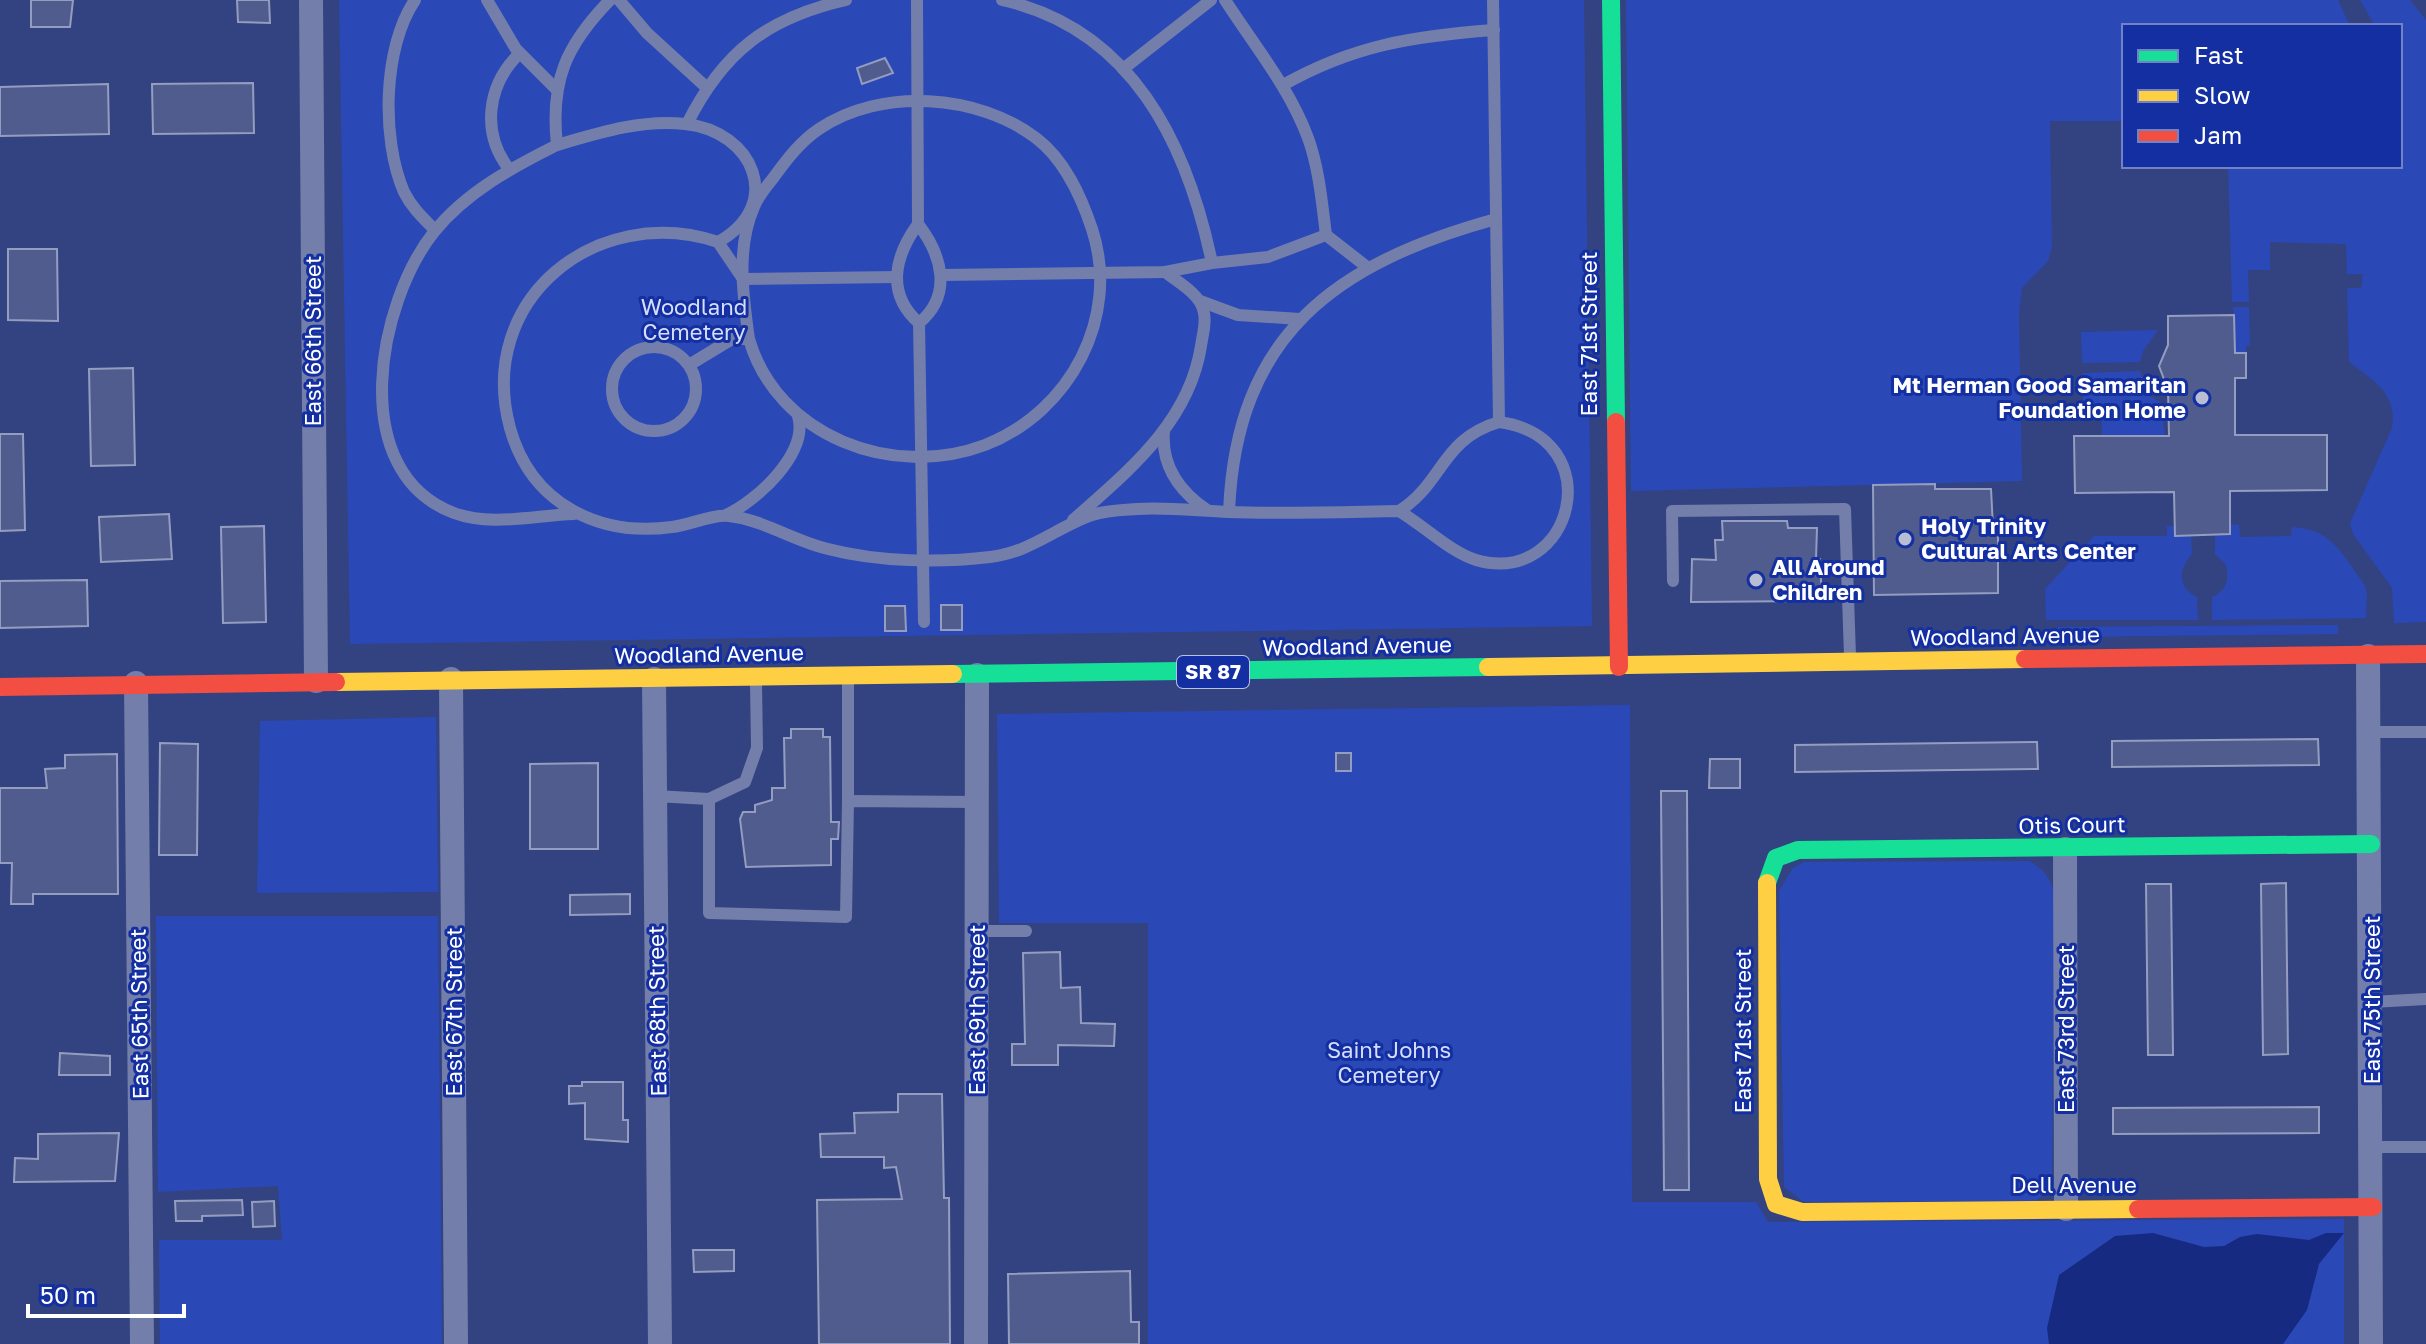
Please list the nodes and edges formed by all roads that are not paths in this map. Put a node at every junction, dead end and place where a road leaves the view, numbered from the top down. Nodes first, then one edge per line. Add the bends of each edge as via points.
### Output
1 (311, 0) edge
2 (415, 0) edge
3 (487, 0) edge
4 (610, 0) edge
5 (619, 0) edge
6 (846, 0) edge
7 (917, 0) edge
8 (1002, 0) edge
9 (1211, 0) edge
10 (1225, 0) edge
11 (1493, 0) edge
12 (1611, 0) edge
13 (1494, 30) junction
14 (519, 54) junction
15 (1123, 69) junction
16 (1283, 85) junction
17 (706, 87) junction
18 (556, 89) junction
19 (918, 102) junction
20 (687, 124) junction
21 (557, 145) junction
22 (509, 169) junction
23 (754, 206) junction
24 (1496, 219) junction
25 (918, 224) junction
26 (435, 230) junction
27 (1326, 235) junction
28 (718, 242) junction
29 (1212, 263) junction
30 (1367, 267) junction
31 (1100, 272) junction
32 (1165, 272) junction
33 (941, 275) junction
34 (896, 277) junction
35 (743, 279) junction
36 (1200, 301) junction
37 (1300, 319) junction
38 (919, 323) junction
39 (749, 339) junction
40 (689, 365) junction
41 (798, 416) junction
42 (1499, 422) junction
43 (1164, 431) junction
44 (822, 433) junction
45 (799, 439) junction
46 (922, 455) junction
47 (1207, 510) junction
48 (1399, 511) junction
49 (1229, 512) junction
50 (574, 514) junction
51 (726, 515) junction
52 (1065, 528) junction
53 (924, 559) junction
54 (1673, 581) dead end
55 (924, 622) dead end
56 (2426, 654) edge
57 (2368, 656) junction
58 (1850, 663) junction
59 (1619, 667) junction
60 (977, 675) junction
61 (848, 677) junction
62 (756, 678) junction
63 (451, 679) junction
64 (654, 679) junction
65 (316, 681) junction
66 (136, 683) junction
67 (0, 687) edge
68 (2369, 732) junction
69 (2426, 732) edge
70 (655, 796) junction
71 (709, 799) junction
72 (848, 801) junction
73 (977, 802) junction
74 (2371, 844) junction
75 (2065, 849) junction
76 (1776, 858) joint
77 (977, 931) junction
78 (1026, 931) dead end
79 (2426, 999) edge
80 (2372, 1002) junction
81 (2373, 1147) junction
82 (2426, 1147) edge
83 (1776, 1204) joint
84 (2373, 1207) junction
85 (2066, 1209) junction
86 (142, 1344) edge
87 (456, 1344) edge
88 (660, 1344) edge
89 (976, 1344) edge
90 (2371, 1344) edge

1 - 65 street, East 66th Street
2 - 26 lane via 394,40 392,132 404,191 415,212
3 - 14 lane
4 - 18 lane via 578,36
5 - 17 lane
6 - 17 lane via 767,28 723,64
7 - 19 lane
8 - 15 lane via 1073,27
9 - 15 lane
10 - 16 lane
11 - 13 lane
12 - 59 main road, East 71st Street
13 - 16 lane via 1361,48
13 - 24 lane
14 - 18 lane
14 - 22 lane via 500,79 491,105 496,148
15 - 29 lane via 1150,100 1181,157
16 - 27 lane via 1309,140
17 - 20 lane
18 - 21 lane
19 - 23 lane via 869,108 822,127 796,149
19 - 25 lane
19 - 31 lane via 990,113 1049,148 1090,221
20 - 21 lane via 624,128
20 - 23 lane via 724,135 742,151 755,179
21 - 22 lane
22 - 26 lane
23 - 28 lane via 739,227
23 - 35 lane
24 - 30 lane
24 - 42 lane
25 - 33 lane via 938,256
25 - 34 lane via 903,248
26 - 50 lane via 413,263 389,319 382,385 394,454 421,492 453,513 486,519
27 - 29 lane via 1268,257
27 - 30 lane
28 - 35 lane
28 - 50 lane via 683,234 605,244 558,269 521,310 504,368 511,429 538,479
29 - 32 lane
30 - 37 lane
31 - 32 lane
31 - 33 lane
31 - 46 lane via 1093,332 1058,394 987,444
32 - 36 lane
33 - 38 lane via 937,301
34 - 35 lane
34 - 38 lane via 902,302
35 - 39 lane
36 - 37 lane via 1238,315
36 - 43 lane via 1206,323 1199,359 1188,393
37 - 49 lane via 1280,342 1241,422
38 - 46 lane
39 - 40 lane via 732,339
39 - 41 lane via 762,373
40 - 40 lane via 669,349 654,346 629,354 613,376 621,415 631,424 657,431 683,420 696,395
41 - 44 lane
41 - 45 lane
42 - 48 lane via 1476,428 1459,442 1421,494
42 - 48 lane via 1538,433 1563,463 1568,505 1563,525 1540,550 1514,562 1477,560
43 - 47 lane via 1165,456 1177,483
43 - 52 lane
44 - 45 lane via 809,432
44 - 46 lane via 863,449
45 - 51 lane via 768,483
46 - 53 lane
47 - 49 lane
47 - 52 lane via 1107,511
48 - 49 lane
50 - 51 lane via 633,529 686,526
51 - 53 lane via 826,549
52 - 53 lane via 1009,554
53 - 55 lane
54 - 58 lane via 1672,511 1845,509
56 - 57 main road, Woodland Avenue / SR 87
57 - 58 main road, Woodland Avenue / SR 87
57 - 68 street, East 75th Street
58 - 59 main road, Woodland Avenue / SR 87
59 - 60 main road, Woodland Avenue / SR 87
60 - 61 main road, Woodland Avenue / SR 87
60 - 73 street, East 69th Street
61 - 62 main road, Woodland Avenue / SR 87
61 - 72 lane
62 - 64 main road, Woodland Avenue / SR 87
62 - 71 lane via 757,748 745,782
63 - 64 main road, Woodland Avenue / SR 87
63 - 65 main road, Woodland Avenue / SR 87
63 - 87 street, East 67th Street
64 - 70 street, East 68th Street
65 - 66 main road, Woodland Avenue / SR 87
66 - 67 main road, Woodland Avenue / SR 87
66 - 86 street, East 65th Street
68 - 69 lane
68 - 74 street, East 75th Street
70 - 71 lane
70 - 88 street, East 68th Street
71 - 72 lane via 709,913 846,917
72 - 73 lane
73 - 77 street, East 69th Street
74 - 75 main road, Otis Court
74 - 80 street, East 75th Street
75 - 76 main road, Otis Court via 1798,850
75 - 85 street, East 73rd Street
76 - 83 main road, East 71st Street via 1767,881 1768,1179
77 - 78 lane
77 - 89 street, East 69th Street
79 - 80 lane
80 - 81 street, East 75th Street
81 - 82 lane
81 - 84 street, East 75th Street
83 - 85 main road, Dell Avenue via 1802,1212
84 - 85 main road, Dell Avenue
84 - 90 street, East 75th Street

